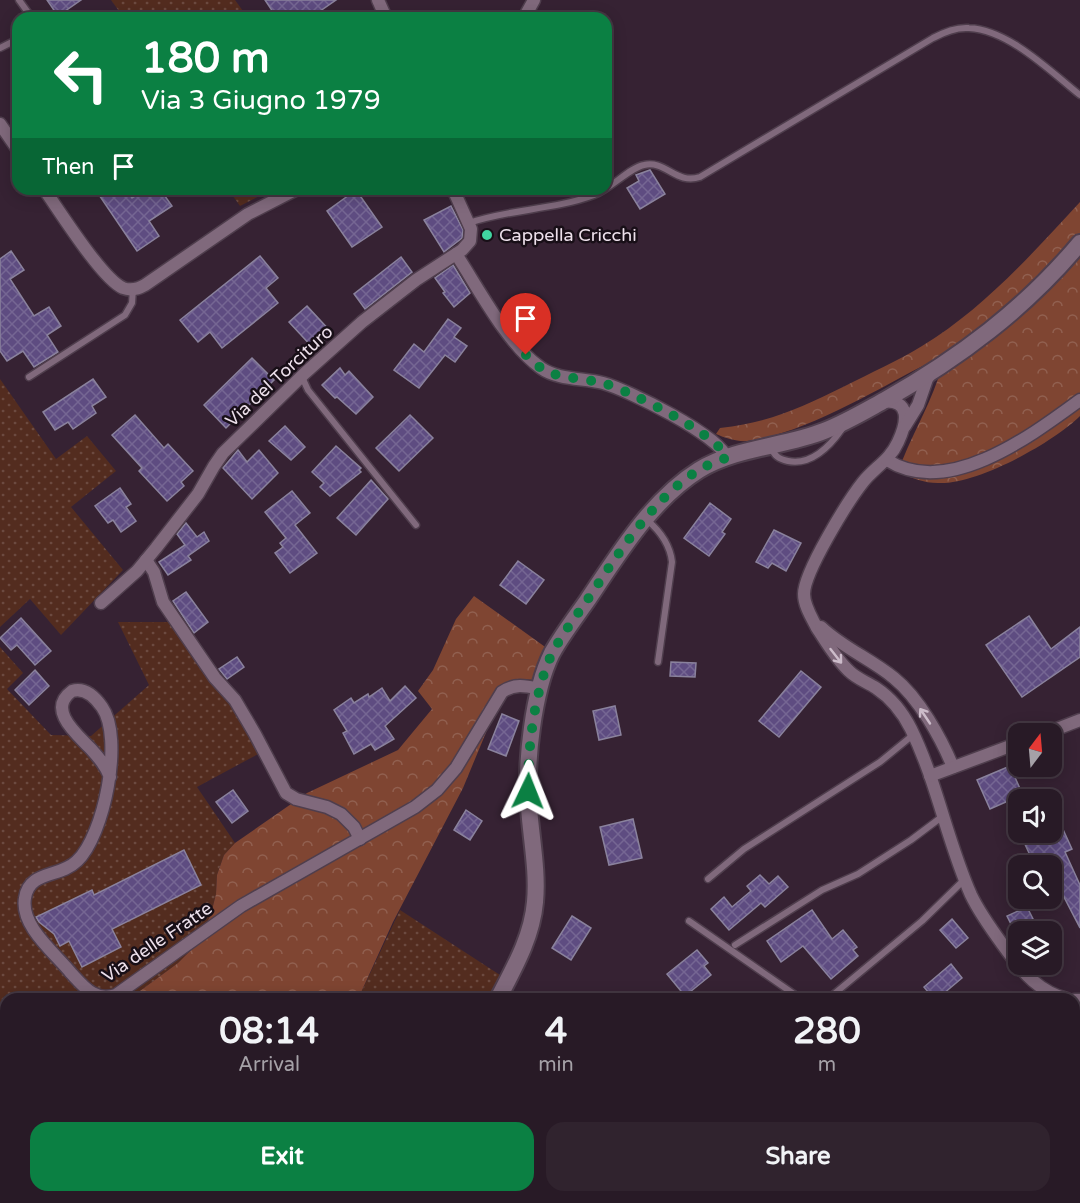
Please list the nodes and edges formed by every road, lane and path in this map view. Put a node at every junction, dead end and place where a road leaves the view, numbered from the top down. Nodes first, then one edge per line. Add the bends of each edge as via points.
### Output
1 (1080, 95) edge
2 (0, 124) edge
3 (12, 141) edge
4 (612, 185) edge
5 (48, 195) edge
6 (285, 195) edge
7 (456, 195) edge
8 (592, 195) edge
9 (469, 224) junction
10 (1080, 243) edge
11 (456, 254) junction
12 (133, 289) junction
13 (934, 370) junction
14 (301, 376) junction
15 (29, 377) dead end
16 (909, 386) junction
17 (1080, 400) edge
18 (881, 402) junction
19 (908, 420) junction
20 (727, 458) junction
21 (887, 460) junction
22 (647, 519) junction
23 (416, 525) dead end
24 (146, 560) junction
25 (101, 603) dead end
26 (807, 606) junction
27 (658, 662) dead end
28 (540, 689) junction
29 (1080, 720) edge
30 (1062, 727) edge
31 (914, 735) junction
32 (1008, 747) edge
33 (953, 767) junction
34 (930, 776) junction
35 (110, 777) junction
36 (944, 816) junction
37 (360, 839) junction
38 (708, 879) dead end
39 (965, 879) junction
40 (689, 921) dead end
41 (735, 945) dead end
42 (91, 993) edge
43 (119, 993) edge
44 (501, 993) edge
45 (792, 993) edge
46 (835, 993) edge
47 (1049, 993) edge

1 - 4 lane via 1018,46 970,27 953,29 700,177 683,179 660,166 647,164
2 - 3 street
5 - 12 street via 112,279 123,288
6 - 12 street via 248,214 145,285
7 - 9 street
8 - 9 lane
9 - 11 street, Via del Torcituro via 470,241
10 - 13 main road via 1016,311
11 - 14 street, Via del Torcituro via 376,311
11 - 20 street via 514,341 542,369 623,390 706,436 720,446
12 - 15 lane via 132,303 125,315
13 - 16 main road
13 - 19 street
14 - 23 lane via 308,390
14 - 24 street, Via del Torcituro via 218,460 198,494
16 - 18 main road
16 - 19 street via 917,391 918,401
17 - 21 street via 1012,446 973,464 920,471
18 - 19 street via 900,405
18 - 20 main road via 809,437
19 - 21 street
20 - 22 main road via 683,482
21 - 26 street via 859,487 817,558 806,585
22 - 27 lane via 663,536 672,561
22 - 28 main road via 558,643
24 - 25 street, Via del Torcituro
24 - 37 street via 163,602 215,678 235,700 286,793 341,814
26 -> 31 street via 837,658 891,700
33 -> 26 street via 936,731 902,685 828,633
28 - 37 street, Via delle Fratte via 520,685 502,692 466,753 437,790
28 - 44 main road via 528,780 535,903 522,952
29 - 30 street
31 - 34 street
31 - 38 lane via 880,762 744,849
32 - 33 street
33 - 34 street
34 - 36 street
35 - 35 street, Via delle Fratte via 110,729 104,710 92,695 72,691 63,706 66,720 103,762
35 - 42 street, Via delle Fratte via 96,831 84,853 69,867 34,880 24,910 31,927
36 - 39 street
36 - 41 lane via 858,874 817,893
37 - 43 street, Via delle Fratte via 241,906
39 - 46 lane via 922,921
39 - 47 street via 981,912 1014,960 1037,986
40 - 45 lane

